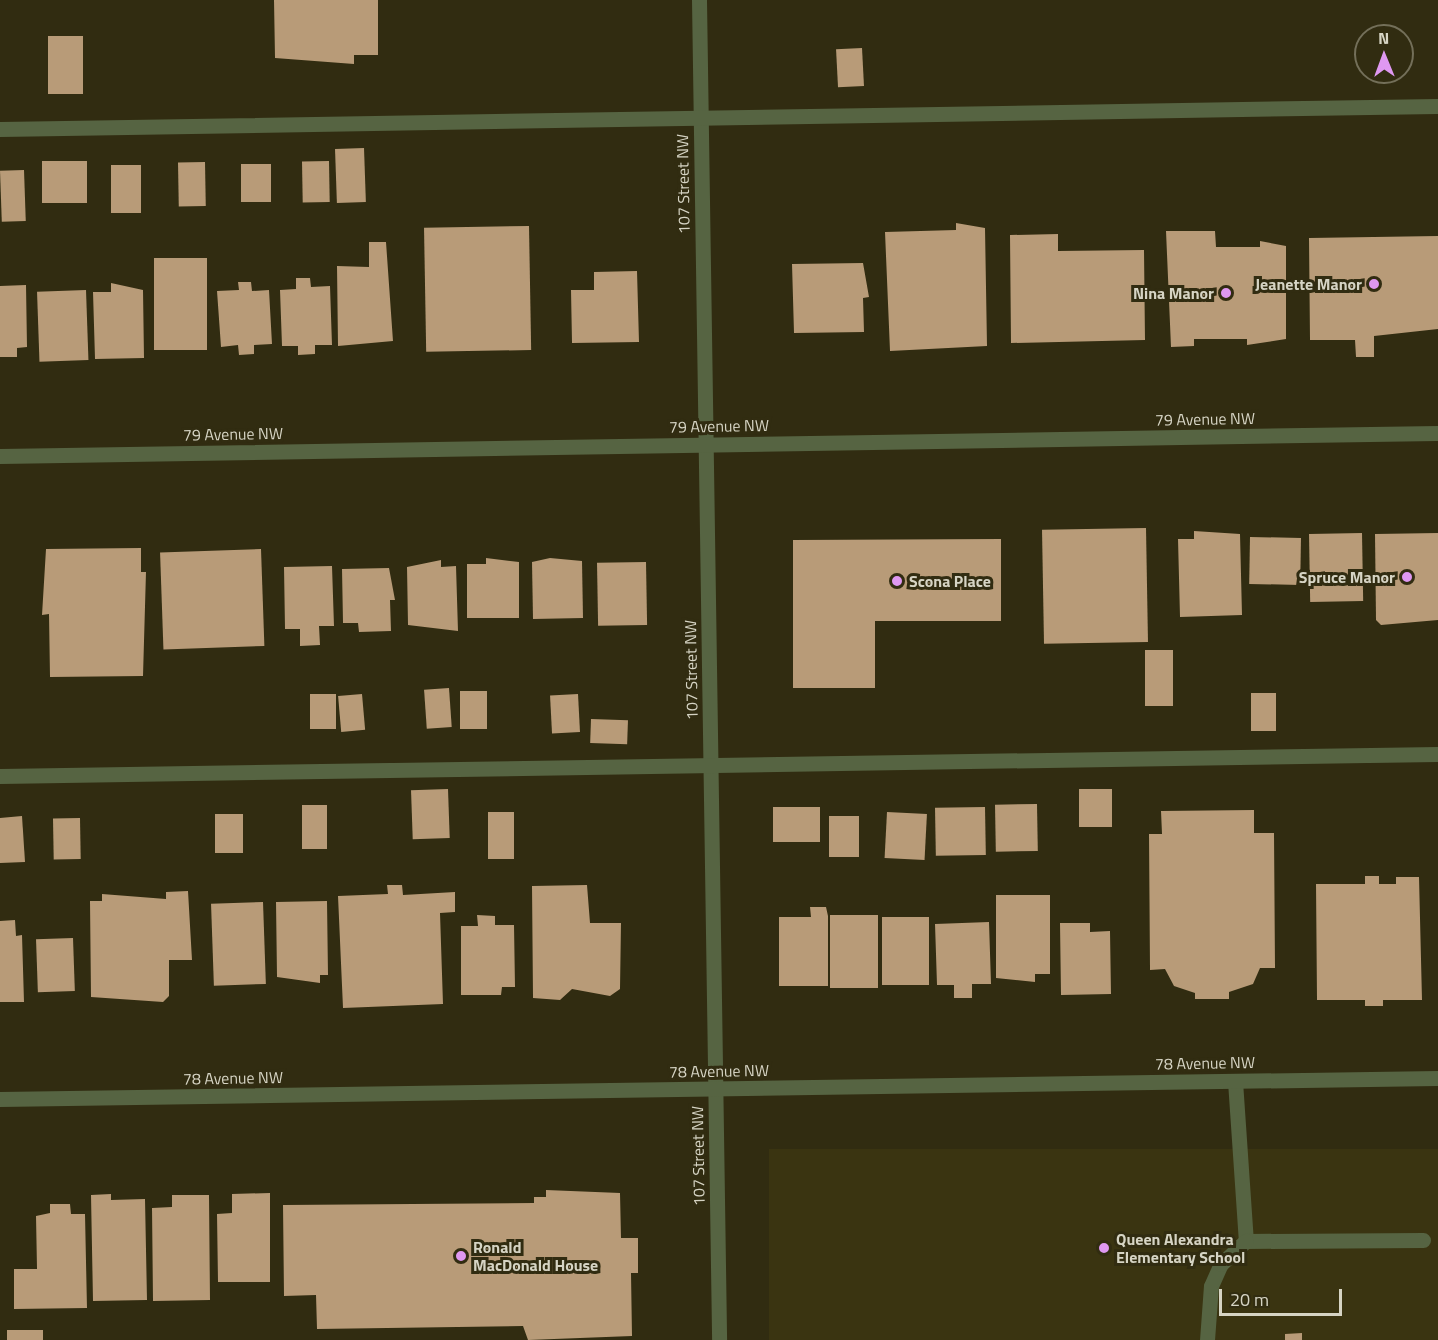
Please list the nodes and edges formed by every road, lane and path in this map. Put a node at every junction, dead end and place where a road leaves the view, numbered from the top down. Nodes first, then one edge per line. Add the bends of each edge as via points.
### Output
1 (699, 0) edge
2 (1438, 106) edge
3 (700, 119) junction
4 (0, 129) edge
5 (1438, 433) edge
6 (705, 444) junction
7 (0, 456) edge
8 (1438, 754) edge
9 (711, 766) junction
10 (0, 776) edge
11 (1438, 1078) edge
12 (1235, 1081) junction
13 (714, 1089) junction
14 (0, 1099) edge
15 (1423, 1240) dead end
16 (1246, 1241) junction
17 (719, 1340) edge
18 (1207, 1340) edge

1 - 3 street, 107 Street NW
2 - 3 street
3 - 4 street
3 - 6 street, 107 Street NW
5 - 6 street, 79 Avenue NW
6 - 7 street, 79 Avenue NW
6 - 9 street, 107 Street NW
8 - 9 street
9 - 10 street
9 - 13 street, 107 Street NW
11 - 12 street, 78 Avenue NW
12 - 13 street, 78 Avenue NW
12 - 16 street
13 - 14 street, 78 Avenue NW
13 - 17 street, 107 Street NW
15 - 16 street
16 - 18 street via 1221,1264 1210,1286

